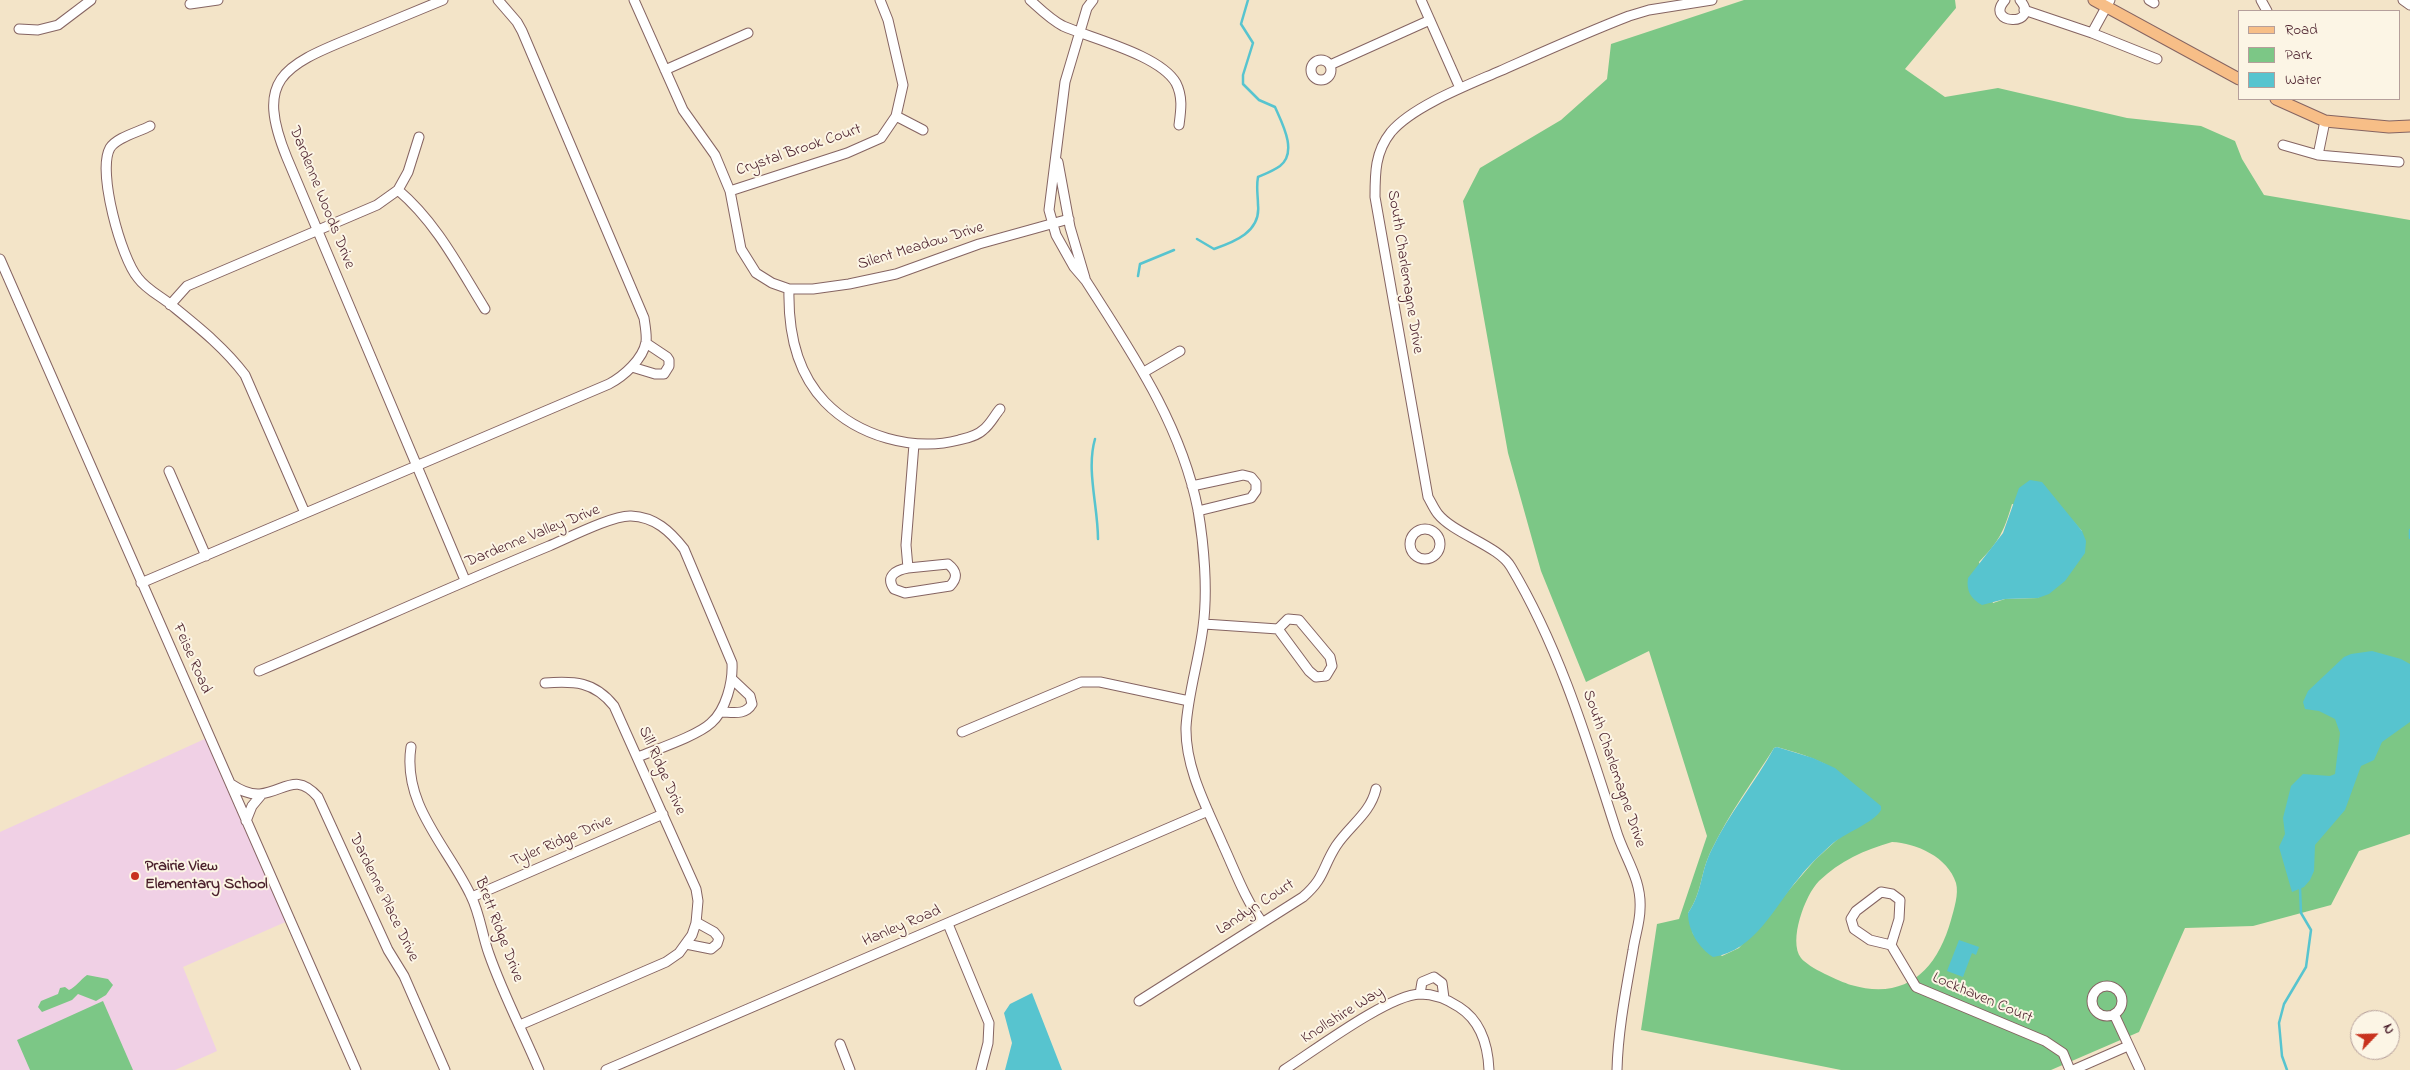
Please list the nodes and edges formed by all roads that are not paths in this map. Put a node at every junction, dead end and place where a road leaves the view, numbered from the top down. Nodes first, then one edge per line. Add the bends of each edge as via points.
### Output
1 (91, 0) edge
2 (218, 0) edge
3 (443, 0) edge
4 (498, 0) edge
5 (634, 0) edge
6 (880, 0) edge
7 (1030, 0) edge
8 (1093, 0) edge
9 (1421, 0) edge
10 (1712, 0) edge
11 (2005, 0) edge
12 (2020, 0) edge
13 (2094, 0) edge
14 (2403, 0) edge
15 (2108, 3) edge
16 (190, 4) dead end
17 (2410, 5) edge
18 (2024, 10) junction
19 (1430, 20) junction
20 (19, 29) dead end
21 (748, 33) dead end
22 (1081, 33) junction
23 (2092, 33) junction
24 (2156, 59) dead end
25 (1330, 65) dead end
26 (665, 70) junction
27 (2238, 78) edge
28 (1460, 88) junction
29 (2278, 100) edge
30 (896, 116) junction
31 (2325, 121) junction
32 (1179, 125) dead end
33 (150, 126) dead end
34 (2410, 126) edge
35 (923, 130) dead end
36 (419, 137) dead end
37 (2283, 145) dead end
38 (2318, 155) junction
39 (1057, 156) junction
40 (2399, 162) dead end
41 (398, 190) junction
42 (730, 191) junction
43 (1069, 219) junction
44 (1052, 223) junction
45 (317, 231) junction
46 (0, 259) edge
47 (1086, 281) junction
48 (789, 289) junction
49 (170, 305) junction
50 (485, 309) dead end
51 (646, 343) junction
52 (1180, 351) dead end
53 (632, 367) junction
54 (1144, 372) junction
55 (1000, 409) dead end
56 (914, 444) junction
57 (416, 466) junction
58 (169, 471) dead end
59 (1192, 486) junction
60 (1198, 511) junction
61 (305, 513) junction
62 (1447, 521) junction
63 (1435, 533) dead end
64 (206, 556) junction
65 (908, 568) junction
66 (465, 580) junction
67 (142, 583) junction
68 (1204, 624) junction
69 (1278, 629) junction
70 (259, 671) dead end
71 (732, 679) junction
72 (545, 683) dead end
73 (1190, 701) junction
74 (720, 712) junction
75 (962, 732) dead end
76 (411, 747) dead end
77 (638, 757) junction
78 (230, 784) junction
79 (1376, 789) dead end
80 (262, 794) junction
81 (1208, 811) junction
82 (663, 814) junction
83 (246, 821) junction
84 (472, 896) junction
85 (696, 922) junction
86 (1262, 922) junction
87 (948, 924) junction
88 (686, 944) junction
89 (1891, 945) junction
90 (1420, 994) junction
91 (1444, 998) junction
92 (1139, 1001) dead end
93 (2114, 1014) dead end
94 (520, 1026) junction
95 (840, 1044) dead end
96 (2128, 1046) junction
97 (356, 1070) edge
98 (445, 1070) edge
99 (539, 1070) edge
100 (606, 1070) edge
101 (850, 1070) edge
102 (981, 1070) edge
103 (1284, 1070) edge
104 (1489, 1070) edge
105 (1617, 1070) edge
106 (2072, 1070) edge
107 (2140, 1070) edge

1 - 20 street via 58,25 38,30
2 - 16 street
3 - 45 street, Dardenne Woods Drive via 308,55 280,81 273,118
4 - 51 street via 522,32 644,318
5 - 26 street, Silent Meadow Drive
6 - 30 street, Crystal Brook Court via 903,85
7 - 22 street via 1062,25
8 - 22 street via 1087,8
9 - 19 street
10 - 28 street, South Charlemagne Drive via 1629,16
11 - 18 street via 2001,12 2009,20 2020,18
12 - 18 street
13 - 15 main road
14 - 17 street
15 - 23 street
15 - 27 main road
18 - 23 street
19 - 25 street
19 - 28 street
21 - 26 street
22 - 32 street via 1165,70 1180,93
22 - 39 street via 1065,82
23 - 24 street
26 - 42 street, Silent Meadow Drive via 683,110 715,155
28 - 62 street, South Charlemagne Drive via 1407,117 1390,133 1375,168 1376,204 1428,497 1438,514
29 - 31 main road
30 - 35 street
30 - 42 street, Crystal Brook Court via 881,138 847,153
31 - 34 main road
31 - 38 street
33 - 49 street via 119,140 110,148 105,162 106,181 127,262 138,279
36 - 41 street via 408,172
37 - 38 street
38 - 40 street
39 - 43 street
39 - 44 street via 1049,210
41 - 45 street via 376,206
41 - 50 street via 415,204 438,233
42 - 48 street, Silent Meadow Drive via 741,249 748,262 756,273
43 - 44 street, Silent Meadow Drive
43 - 47 street
44 - 47 street via 1074,267
44 - 48 street, Silent Meadow Drive via 979,244 896,274 849,284
45 - 49 street via 186,286
45 - 57 street, Dardenne Woods Drive
46 - 67 street, Feise Road
47 - 54 street
48 - 56 street via 792,338 798,359 825,402 876,435
49 - 61 street via 219,345 245,375
51 - 53 street
51 - 53 street via 669,360 667,371 655,374
52 - 54 street
53 - 57 street via 609,384
54 - 59 street via 1169,420
55 - 56 street via 983,431 970,437
56 - 65 street via 906,545
57 - 61 street
57 - 66 street, Dardenne Woods Drive
58 - 64 street
59 - 60 street
59 - 60 street via 1243,475 1256,483 1256,491 1251,498
60 - 68 street via 1204,560
61 - 64 street
62 - 63 street
62 - 105 street, South Charlemagne Drive via 1510,564 1575,705 1616,832 1639,887 1640,910 1622,1016
64 - 67 street
65 - 65 street via 898,570 890,578 890,585 899,592 950,586 956,576 948,564
66 - 70 street, Dardenne Valley Drive
66 - 71 street, Dardenne Valley Drive via 629,516 658,522 684,549 732,663
67 - 78 street, Feise Road
68 - 69 street
68 - 73 street
69 - 69 street via 1288,619 1299,620 1330,657 1332,666 1326,676 1309,672
71 - 74 street, Dardenne Valley Drive
71 - 74 street via 750,696 752,704 742,712
72 - 77 street, Sill Ridge Drive via 575,682 601,692 622,719
73 - 75 street via 1100,682 1081,682
73 - 81 street via 1187,752
74 - 77 street, Dardenne Valley Drive via 704,728
76 - 84 street, Brett Ridge Drive via 410,780 420,805
77 - 82 street, Sill Ridge Drive
78 - 80 street via 246,793
78 - 83 street, Feise Road
79 - 86 street, Landyn Court via 1368,810 1336,847 1316,886
80 - 83 street
80 - 98 street, Dardenne Place Drive via 296,784 311,789 318,797
81 - 86 street via 1248,900
81 - 87 street, Hanley Road
82 - 84 street, Tyler Ridge Drive
82 - 85 street, Sill Ridge Drive via 696,889
83 - 97 street, Feise Road
84 - 94 street, Brett Ridge Drive via 490,956
85 - 88 street, Sill Ridge Drive
85 - 88 street via 714,932 719,938 717,944 712,949
86 - 92 street, Landyn Court
87 - 100 street, Hanley Road
87 - 102 street via 990,1023
88 - 94 street, Sill Ridge Drive via 666,962
89 - 89 street via 1899,920 1900,900 1881,892 1856,911 1851,919 1854,929 1870,940
89 - 106 street, Lockhaven Court via 1916,988 2045,1041 2063,1053
90 - 91 street, Knollshire Way
90 - 91 street via 1422,982 1434,977 1442,983
90 - 103 street, Knollshire Way via 1385,1005
91 - 104 street, Knollshire Way via 1466,1011 1478,1027 1488,1049
93 - 96 street
94 - 99 street, Brett Ridge Drive
95 - 101 street
96 - 106 street
96 - 107 street

